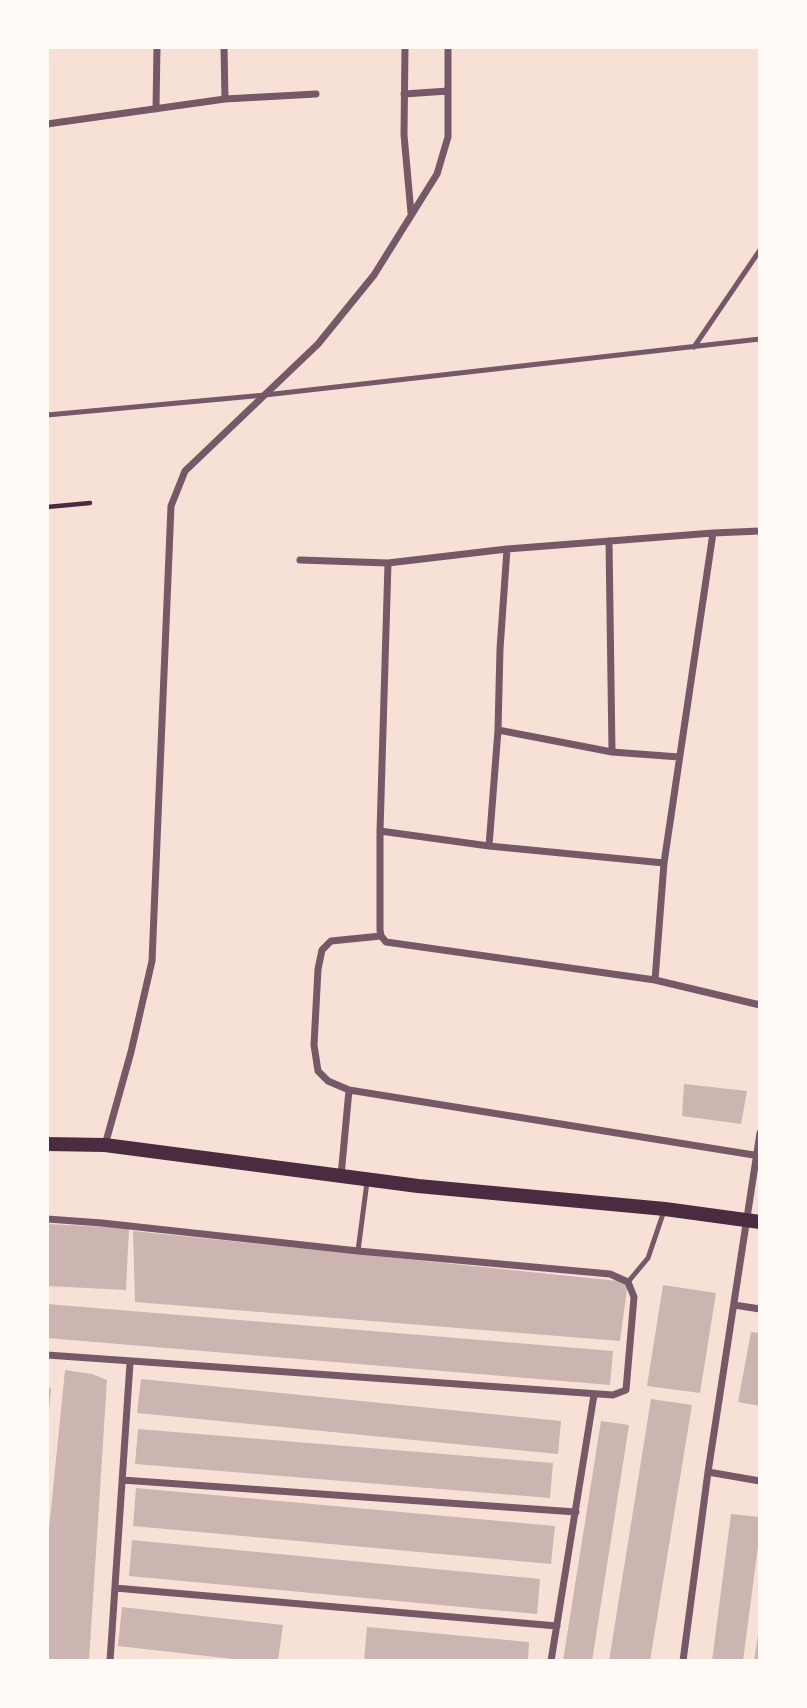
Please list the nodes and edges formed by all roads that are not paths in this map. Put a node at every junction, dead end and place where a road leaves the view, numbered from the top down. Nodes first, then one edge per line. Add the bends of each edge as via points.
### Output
1 (157, 47) edge
2 (224, 47) edge
3 (405, 47) edge
4 (448, 47) edge
5 (448, 91) junction
6 (316, 94) dead end
7 (404, 94) junction
8 (225, 99) junction
9 (156, 109) junction
10 (47, 124) edge
11 (411, 213) junction
12 (760, 250) edge
13 (760, 339) edge
14 (694, 347) junction
15 (265, 395) junction
16 (47, 415) edge
17 (760, 531) edge
18 (713, 533) junction
19 (609, 541) junction
20 (507, 549) junction
21 (300, 560) dead end
22 (388, 563) junction
23 (498, 730) junction
24 (612, 752) junction
25 (679, 757) junction
26 (380, 831) junction
27 (489, 846) junction
28 (664, 863) junction
29 (381, 936) junction
30 (655, 980) junction
31 (760, 1005) edge
32 (349, 1090) junction
33 (760, 1133) edge
34 (47, 1144) edge
35 (105, 1145) junction
36 (757, 1156) edge
37 (341, 1176) junction
38 (368, 1179) junction
39 (665, 1209) junction
40 (47, 1219) edge
41 (753, 1221) edge
42 (358, 1251) junction
43 (628, 1282) junction
44 (734, 1305) junction
45 (760, 1309) edge
46 (47, 1355) edge
47 (130, 1363) junction
48 (594, 1395) junction
49 (708, 1472) junction
50 (122, 1480) junction
51 (760, 1481) edge
52 (576, 1512) junction
53 (115, 1588) junction
54 (557, 1626) junction
55 (110, 1661) edge
56 (551, 1661) edge
57 (683, 1661) edge

1 - 9 street
2 - 8 street
3 - 7 street
4 - 5 street
5 - 7 street
5 - 11 street via 448,137 437,174
6 - 8 street
7 - 11 street
8 - 9 street
9 - 10 street
11 - 15 street via 374,275 318,344
12 - 14 lane
13 - 14 lane
14 - 15 lane
15 - 16 lane
15 - 35 street via 185,471 171,506 152,961
17 - 18 street
18 - 19 street
18 - 25 street
19 - 20 street
19 - 24 street
20 - 22 street
20 - 23 street
21 - 22 street
22 - 26 street
23 - 24 street
23 - 27 street
24 - 25 street
25 - 28 street
26 - 27 street
26 - 29 street
27 - 28 street
28 - 30 street
29 - 30 street via 386,943
29 - 32 street via 331,941 322,950 314,1045 318,1071 328,1082
30 - 31 street
32 - 36 street
32 - 37 street
33 - 36 street
34 - 35 main road
35 - 37 main road
36 - 41 street
37 - 38 main road
38 - 39 main road
38 - 42 lane
39 - 41 main road
39 - 43 lane via 648,1258
40 - 42 street
41 - 44 street
42 - 43 street via 610,1274
43 - 48 street via 634,1297 626,1390
44 - 45 street
44 - 49 street
46 - 47 street
47 - 48 street
47 - 50 street
48 - 52 street
49 - 51 street
49 - 57 street
50 - 52 street
50 - 53 street
52 - 54 street
53 - 54 street
53 - 55 street
54 - 56 street

